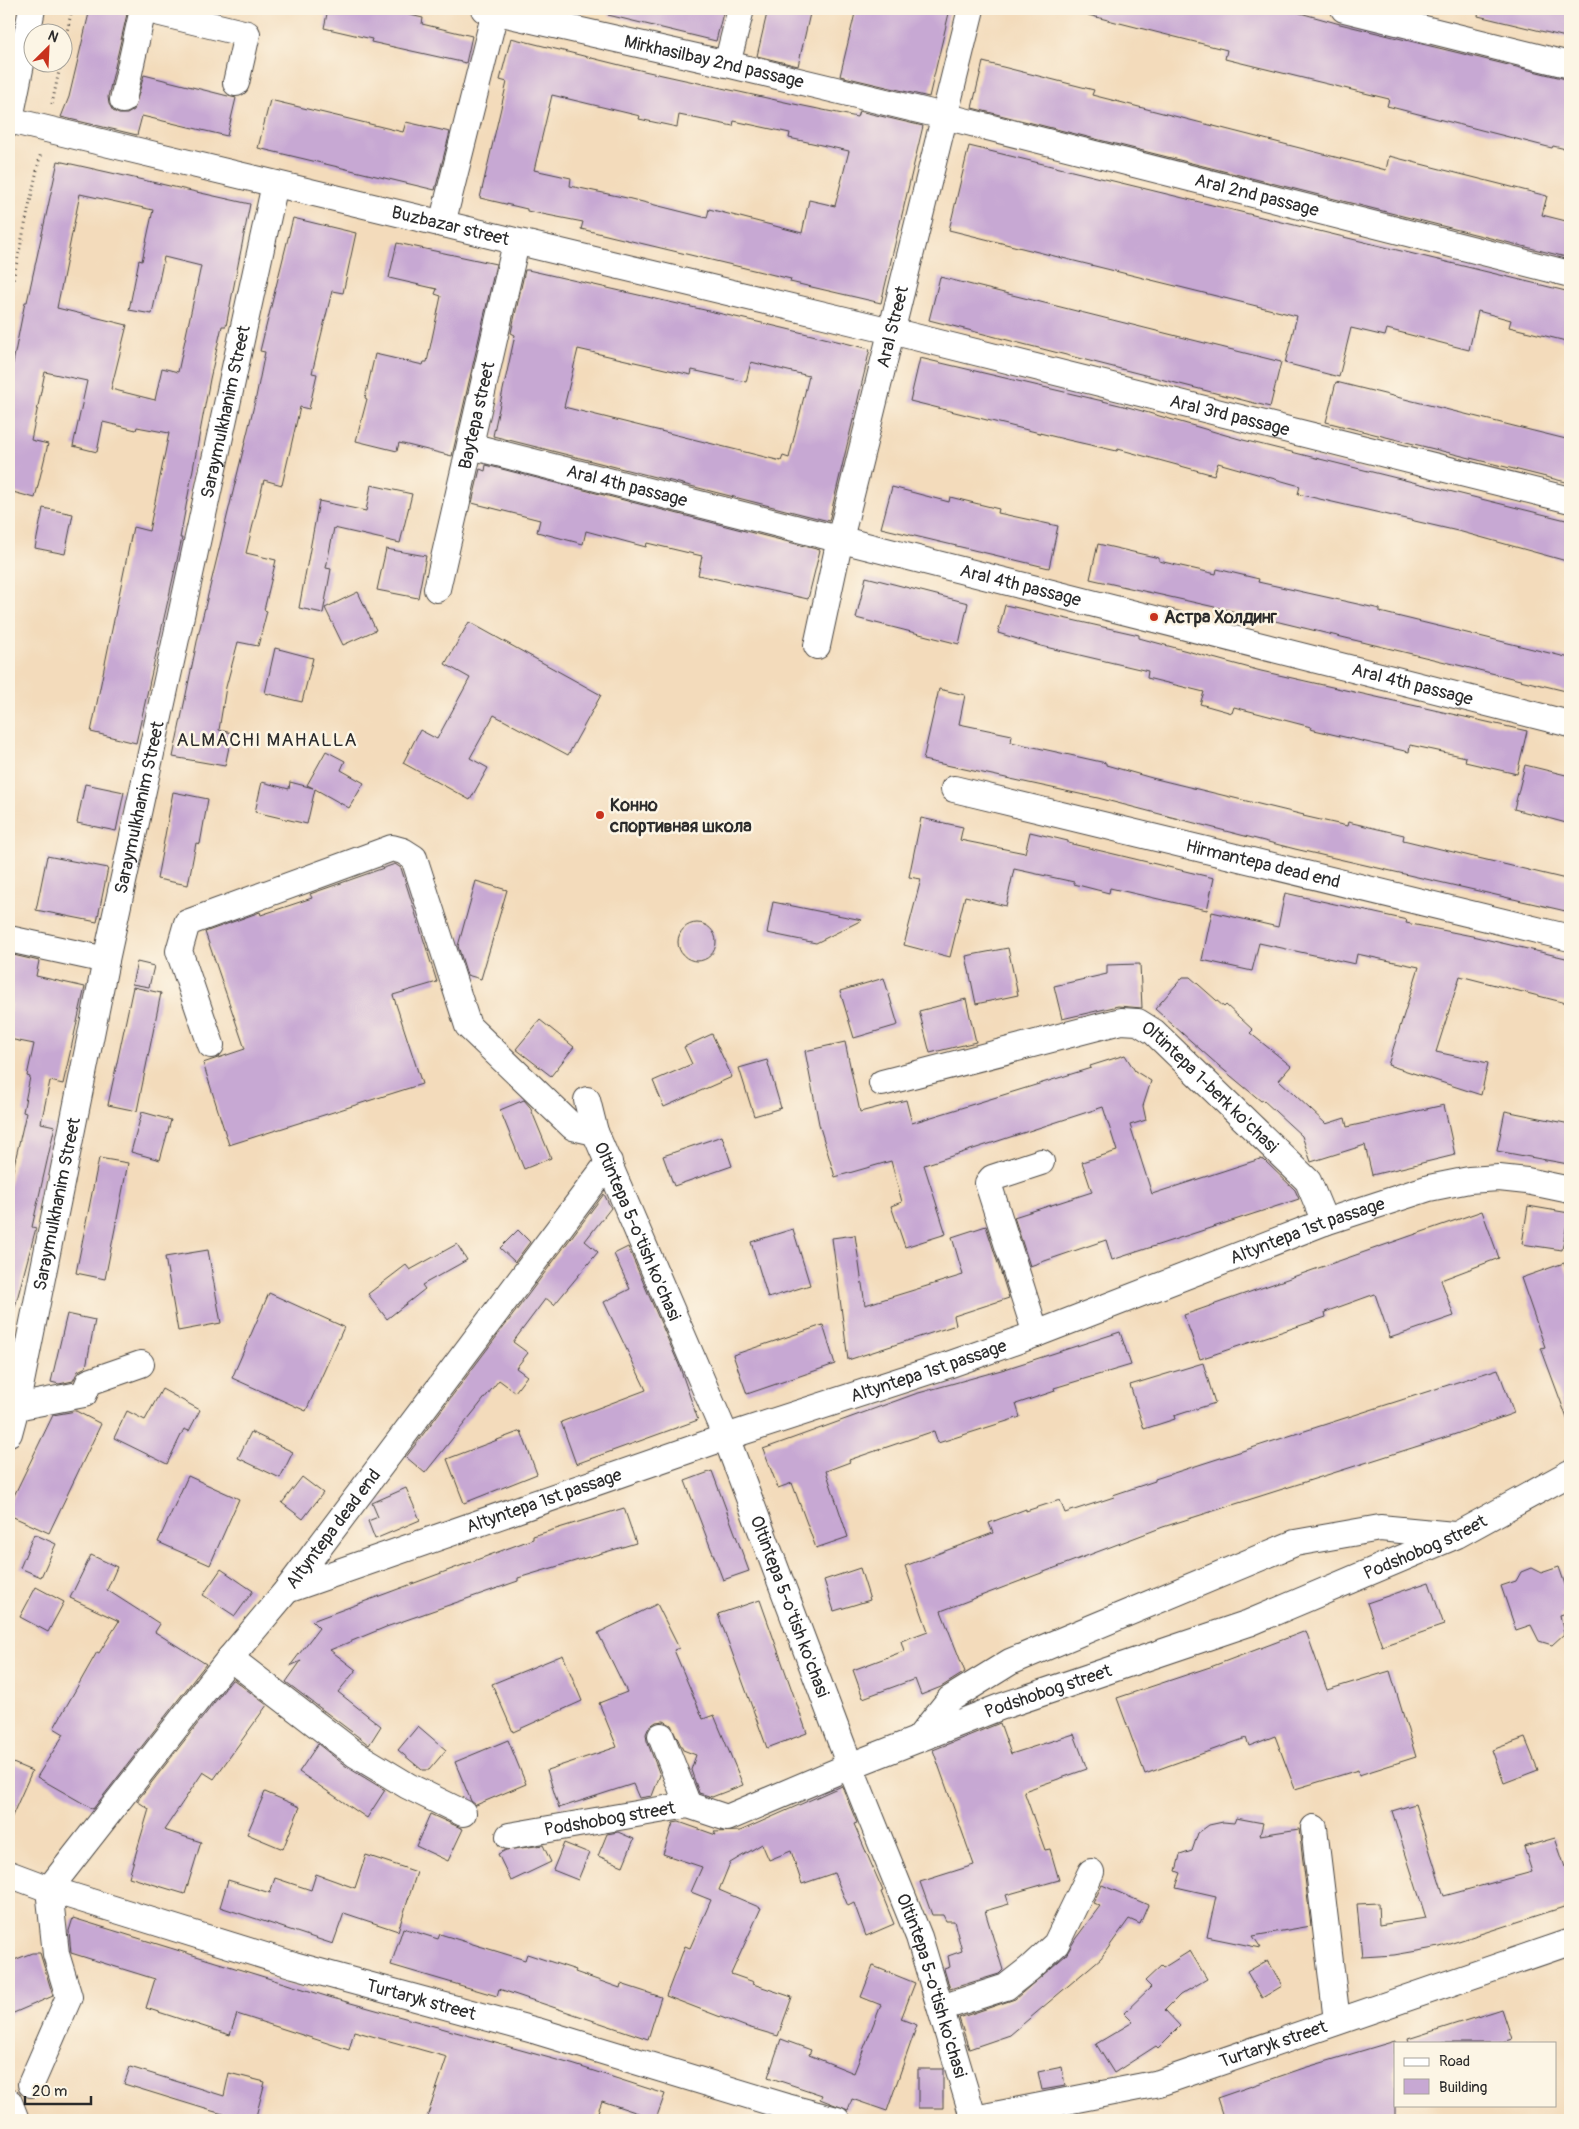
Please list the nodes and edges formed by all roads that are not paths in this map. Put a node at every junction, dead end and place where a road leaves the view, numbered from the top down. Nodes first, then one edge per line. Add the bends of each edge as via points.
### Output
1 (32, 9) edge
2 (144, 9) edge
3 (741, 9) edge
4 (971, 9) edge
5 (1344, 9) edge
6 (490, 10) edge
7 (727, 64) junction
8 (1570, 65) edge
9 (236, 83) dead end
10 (123, 100) dead end
11 (944, 116) junction
12 (9, 121) edge
13 (274, 184) junction
14 (442, 224) junction
15 (516, 242) junction
16 (1570, 274) edge
17 (891, 331) junction
18 (470, 446) junction
19 (1570, 500) edge
20 (840, 539) junction
21 (437, 590) dead end
22 (817, 646) dead end
23 (1570, 724) edge
24 (954, 789) dead end
25 (1570, 938) edge
26 (9, 939) edge
27 (106, 960) junction
28 (211, 1044) dead end
29 (882, 1083) dead end
30 (587, 1100) dead end
31 (595, 1132) junction
32 (609, 1162) junction
33 (1041, 1162) dead end
34 (1570, 1190) edge
35 (1325, 1222) junction
36 (1036, 1334) junction
37 (141, 1364) dead end
38 (16, 1406) junction
39 (9, 1433) edge
40 (726, 1437) junction
41 (1570, 1473) edge
42 (1457, 1535) junction
43 (287, 1590) junction
44 (230, 1658) junction
45 (661, 1736) dead end
46 (918, 1739) junction
47 (850, 1766) junction
48 (688, 1804) junction
49 (463, 1813) dead end
50 (1314, 1828) dead end
51 (509, 1836) dead end
52 (1091, 1872) dead end
53 (9, 1874) edge
54 (49, 1890) junction
55 (1570, 1942) edge
56 (941, 2008) junction
57 (1337, 2021) junction
58 (31, 2084) dead end
59 (9, 2102) edge
60 (16, 2120) edge
61 (837, 2120) edge
62 (969, 2120) edge
63 (974, 2120) edge

1 - 12 street
2 - 9 street via 247,34
2 - 10 street
3 - 7 street
4 - 11 street, Aral Street
5 - 8 street
6 - 7 street, Mirkhasilbay 2nd passage
6 - 14 street
7 - 11 street, Mirkhasilbay 2nd passage
11 - 16 street, Aral 2nd passage
11 - 17 street, Aral Street
12 - 13 street, Buzbazar street
13 - 14 street, Buzbazar street
13 - 27 street, Saraymulkhanim Street
14 - 15 street, Buzbazar street
15 - 17 street, Buzbazar street
15 - 18 street, Baytepa street
17 - 19 street, Aral 3rd passage
17 - 20 street, Aral Street
18 - 20 street, Aral 4th passage
18 - 21 street, Baytepa street
20 - 22 street, Aral Street
20 - 23 street, Aral 4th passage
24 - 25 street, Hirmantepa dead end
26 - 27 street
27 - 38 street, Saraymulkhanim Street
28 - 31 street via 179,951 187,924 392,848 404,850 414,858 468,1026 573,1127
29 - 35 street, Oltintepa 1-berk ko'chasi via 1121,1021 1138,1022 1154,1032 1308,1181
30 - 31 street, Oltintepa 5-o'tish ko'chasi
31 - 32 street, Oltintepa 5-o'tish ko'chasi
32 - 40 street, Oltintepa 5-o'tish ko'chasi
32 - 43 street, Altyntepa dead end
33 - 36 street via 992,1178 988,1184
34 - 35 street, Altyntepa 1st passage via 1527,1180 1469,1180 1429,1188
35 - 36 street, Altyntepa 1st passage
36 - 40 street, Altyntepa 1st passage
37 - 38 street via 89,1382 84,1394
38 - 39 street, Saraymulkhanim Street
40 - 43 street, Altyntepa 1st passage
40 - 47 street, Oltintepa 5-o'tish ko'chasi
41 - 42 street, Podshobog street
42 - 46 street, Podshobog street via 1250,1623 1000,1707
42 - 46 street via 1380,1528 1295,1543 1010,1662 950,1699
43 - 44 street, Altyntepa dead end
44 - 49 street via 355,1754 408,1786
44 - 54 street, Altyntepa dead end
45 - 48 street
46 - 47 street, Podshobog street
47 - 48 street, Podshobog street via 727,1818
47 - 56 street, Oltintepa 5-o'tish ko'chasi via 919,1937
48 - 51 street, Podshobog street
50 - 57 street
52 - 56 street via 1056,1944 1029,1970 1006,1987
53 - 54 street, Turtaryk street
54 - 58 street via 56,1954 69,1997
54 - 61 street, Turtaryk street via 294,1965 537,2031
55 - 57 street, Turtaryk street
56 - 63 street, Oltintepa 5-o'tish ko'chasi
57 - 63 street, Turtaryk street via 1159,2083
59 - 60 street
62 - 63 street, Turtaryk street

